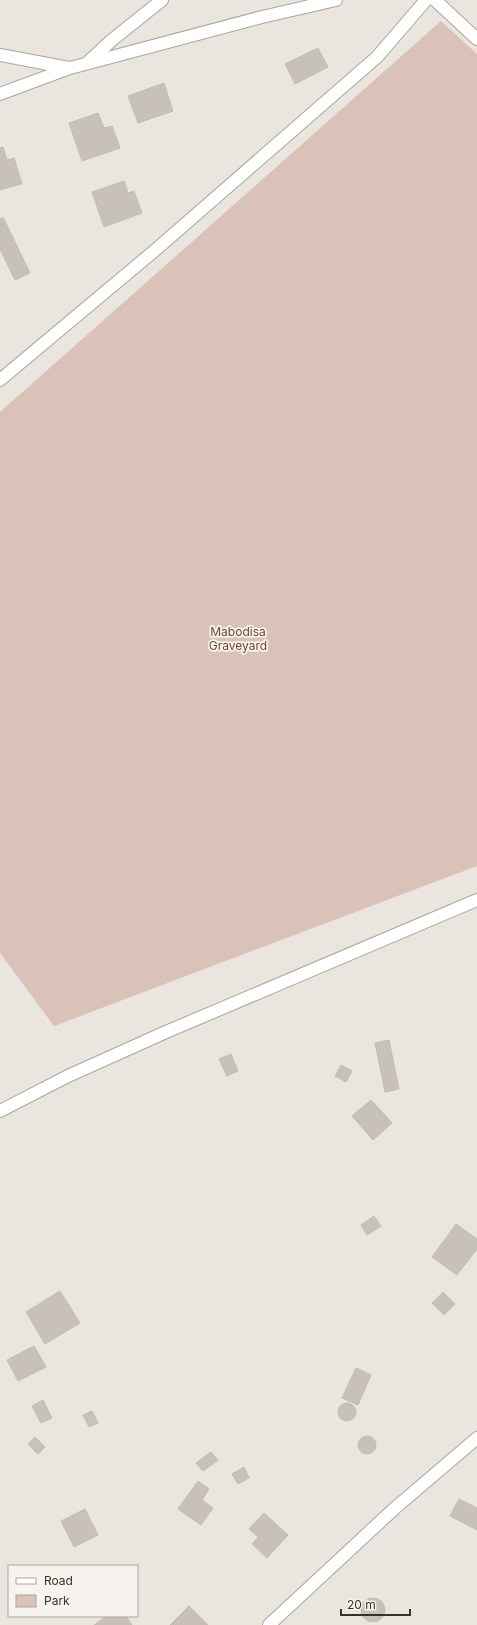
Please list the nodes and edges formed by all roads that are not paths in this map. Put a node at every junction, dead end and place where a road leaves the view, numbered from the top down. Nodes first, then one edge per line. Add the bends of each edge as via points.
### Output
1 (162, 0) edge
2 (336, 0) edge
3 (426, 0) edge
4 (435, 0) edge
5 (477, 38) edge
6 (0, 54) edge
7 (86, 64) junction
8 (70, 68) junction
9 (0, 94) edge
10 (0, 380) edge
11 (477, 900) edge
12 (0, 1111) edge
13 (477, 1438) edge
14 (269, 1625) edge

1 - 7 street
2 - 7 street
3 - 10 street via 377,57 153,252
4 - 5 street
6 - 8 street
7 - 8 street
8 - 9 street
11 - 12 street via 159,1035 68,1076
13 - 14 street via 395,1508

